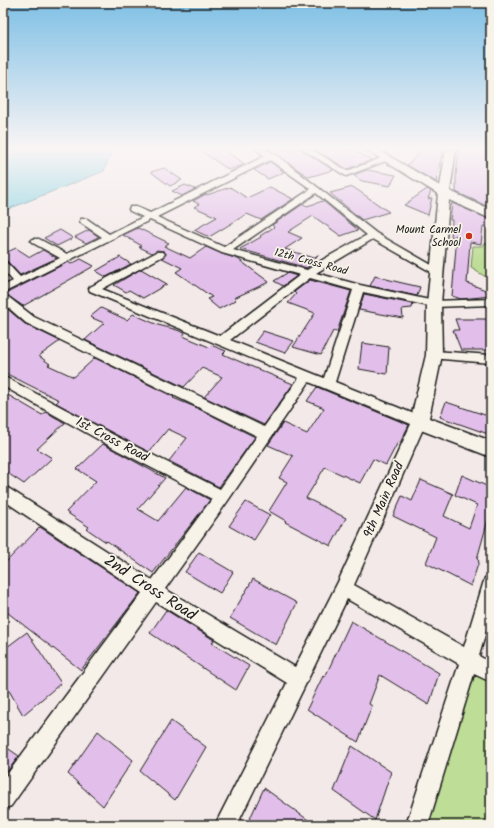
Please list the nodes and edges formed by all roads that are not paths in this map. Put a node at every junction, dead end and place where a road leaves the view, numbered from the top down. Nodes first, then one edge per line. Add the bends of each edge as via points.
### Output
1 (209, 188) edge
2 (435, 188) edge
3 (445, 188) edge
4 (316, 189) joint
5 (444, 193) junction
6 (133, 209) dead end
7 (491, 215) edge
8 (151, 217) junction
9 (84, 221) dead end
10 (373, 235) junction
11 (109, 238) junction
12 (36, 241) dead end
13 (225, 251) junction
14 (160, 254) dead end
15 (67, 258) junction
16 (3, 264) edge
17 (438, 271) junction
18 (308, 274) junction
19 (19, 282) junction
20 (359, 288) junction
21 (3, 290) edge
22 (3, 298) edge
23 (491, 302) edge
24 (434, 304) junction
25 (222, 340) junction
26 (434, 355) junction
27 (491, 359) edge
28 (307, 375) junction
29 (3, 380) edge
30 (328, 384) junction
31 (419, 422) junction
32 (266, 434) junction
33 (491, 449) edge
34 (3, 492) edge
35 (222, 497) junction
36 (491, 584) edge
37 (344, 588) junction
38 (153, 591) junction
39 (469, 660) junction
40 (491, 673) edge
41 (299, 680) junction
42 (3, 798) edge
43 (226, 825) edge
44 (417, 825) edge

1 - 8 street
2 - 5 street
3 - 5 street, 9th Main Road
4 - 10 street
4 - 13 street
5 - 7 street
5 - 17 street, 9th Main Road
6 - 8 street, 12th Cross Road
8 - 11 street
8 - 13 street, 12th Cross Road
9 - 11 street
10 - 17 street
10 - 18 street via 327,260
11 - 15 street
12 - 15 street
13 - 18 street, 12th Cross Road
14 - 25 street via 94,289
15 - 19 street
16 - 19 street
17 - 24 street, 9th Main Road
18 - 20 street, 12th Cross Road
18 - 25 street
19 - 21 street
20 - 24 street, 12th Cross Road
20 - 30 street
22 - 32 street via 30,320
23 - 24 street, 12th Cross Road
24 - 26 street, 9th Main Road
25 - 28 street
26 - 27 street
26 - 31 street, 9th Main Road
28 - 30 street
28 - 32 street
29 - 35 street, 1st Cross Road via 122,446
30 - 31 street
31 - 33 street
31 - 37 street, 9th Main Road
32 - 35 street
34 - 38 street, 2nd Cross Road
35 - 38 street
36 - 39 street
37 - 39 street
37 - 41 street, 9th Main Road
38 - 41 street, 2nd Cross Road
38 - 42 street
39 - 40 street
39 - 44 street
41 - 43 street, 9th Main Road

